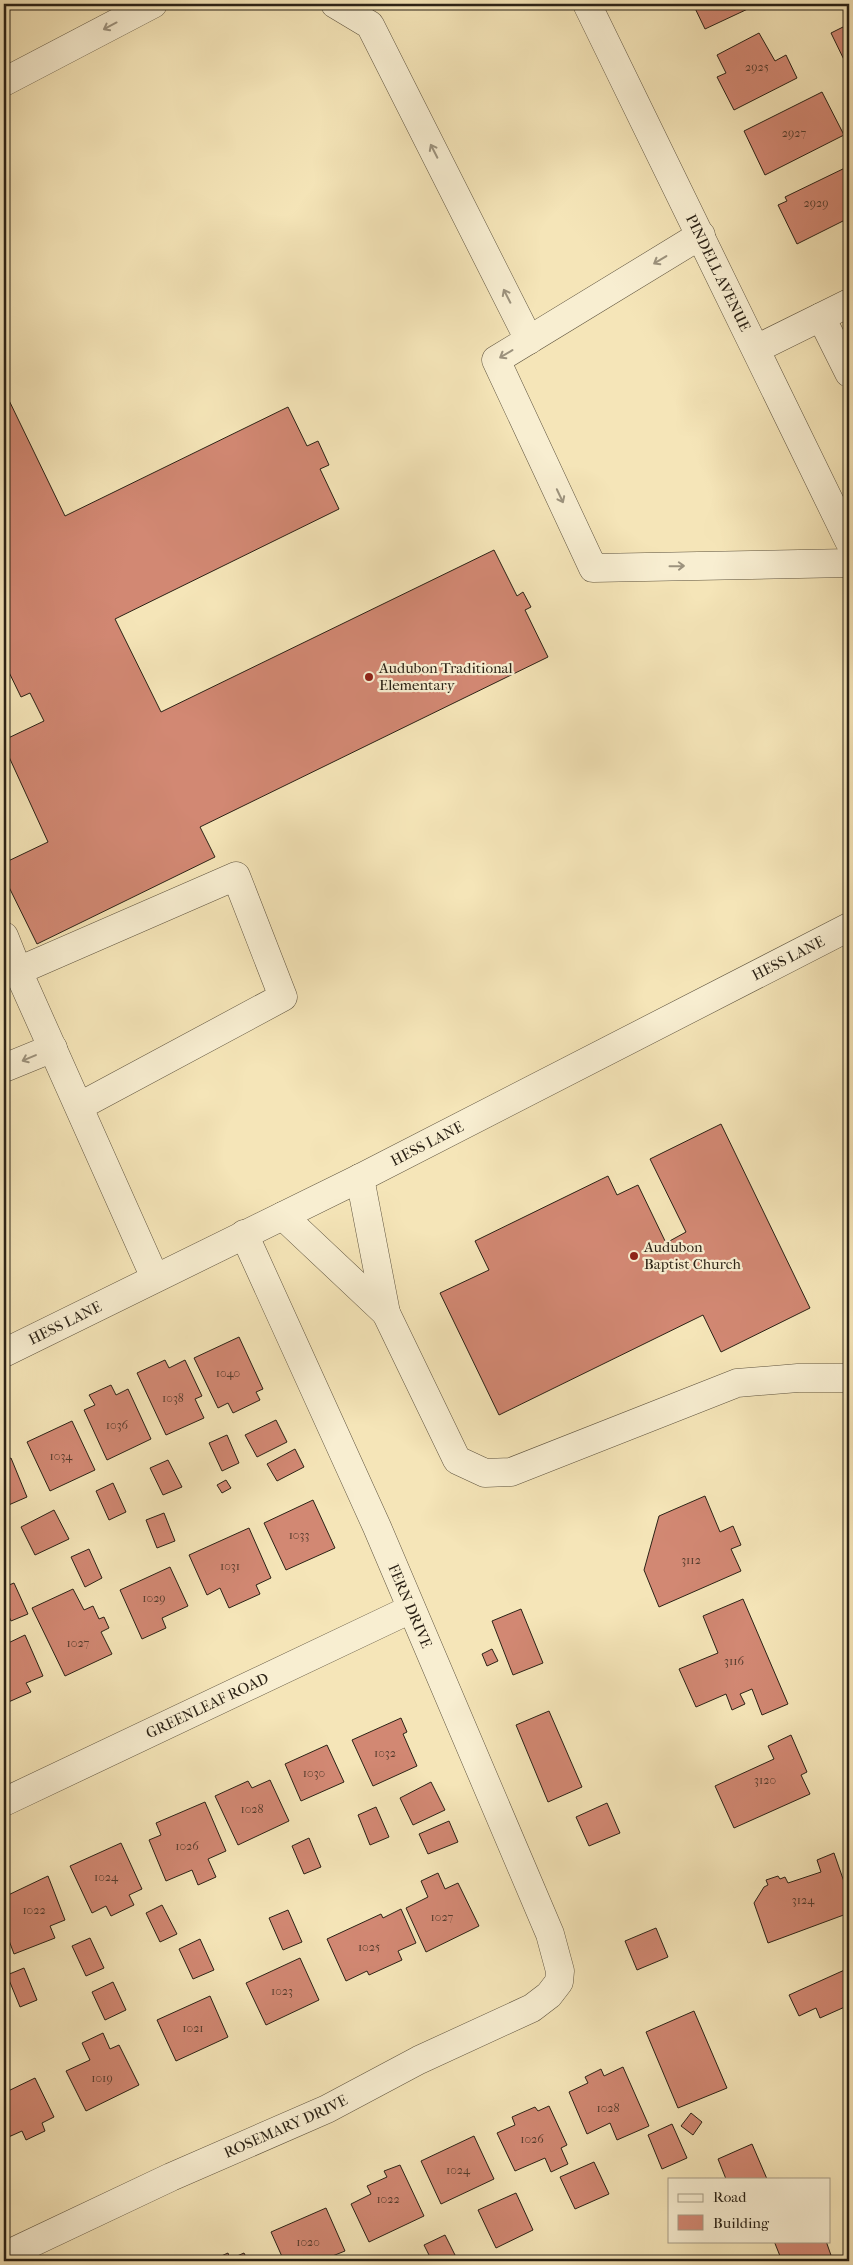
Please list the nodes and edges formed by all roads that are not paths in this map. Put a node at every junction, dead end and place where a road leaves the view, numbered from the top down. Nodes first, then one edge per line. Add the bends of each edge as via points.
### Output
1 (153, 4) edge
2 (335, 4) edge
3 (587, 4) edge
4 (4, 82) edge
5 (701, 235) junction
6 (849, 303) edge
7 (821, 317) junction
8 (529, 340) junction
9 (756, 349) junction
10 (849, 373) edge
11 (849, 541) edge
12 (849, 563) edge
13 (849, 927) edge
14 (4, 936) edge
15 (18, 971) junction
16 (53, 1048) junction
17 (4, 1068) edge
18 (80, 1106) junction
19 (360, 1178) junction
20 (283, 1216) junction
21 (244, 1234) junction
22 (155, 1278) junction
23 (386, 1313) junction
24 (4, 1353) edge
25 (849, 1378) edge
26 (411, 1609) junction
27 (4, 1802) edge
28 (559, 1982) joint
29 (4, 2256) edge

1 -> 4 street
8 -> 2 street via 370,25
3 - 5 street, PINDELL AVENUE
5 -> 8 street
5 - 9 street, PINDELL AVENUE
6 - 7 street
7 - 9 street
7 - 10 street
8 -> 12 street via 496,360 593,568
9 - 11 street, PINDELL AVENUE
13 - 19 street, HESS LANE
14 - 15 street
15 - 16 street
15 - 18 street via 236,876 283,997
16 -> 17 street
16 - 18 street
18 - 22 street
19 - 20 street, HESS LANE
19 - 23 street
20 - 21 street, HESS LANE
20 - 23 street
21 - 22 street, HESS LANE
21 - 26 street, FERN DRIVE via 377,1526
22 - 24 street, HESS LANE
23 - 25 street via 457,1460 486,1473 511,1472 737,1383
26 - 27 street, GREENLEAF ROAD
26 - 28 street, FERN DRIVE via 550,1934 560,1972
28 - 29 street, ROSEMARY DRIVE via 532,2008 419,2060 328,2109 171,2177

